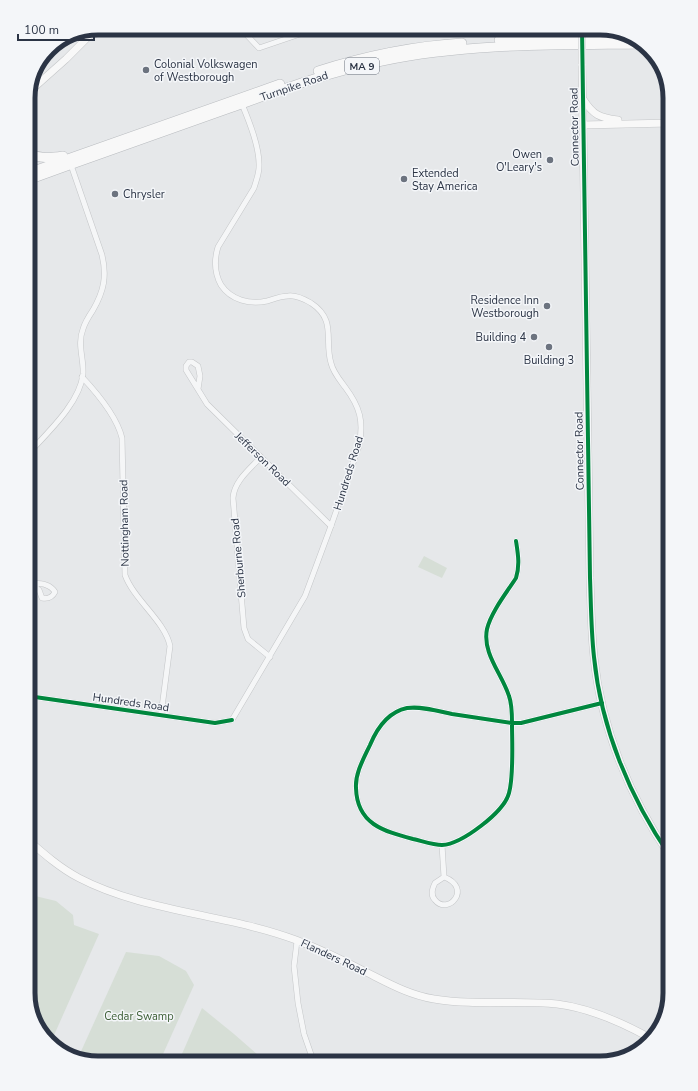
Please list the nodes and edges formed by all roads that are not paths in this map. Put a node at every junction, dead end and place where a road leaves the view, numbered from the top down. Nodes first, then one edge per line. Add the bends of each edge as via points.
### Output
1 (247, 35) edge
2 (297, 35) edge
3 (582, 35) edge
4 (89, 36) edge
5 (614, 36) edge
6 (618, 44) junction
7 (632, 44) edge
8 (638, 48) edge
9 (36, 85) edge
10 (582, 99) junction
11 (242, 104) junction
12 (636, 123) junction
13 (663, 123) edge
14 (583, 125) junction
15 (78, 155) junction
16 (35, 156) edge
17 (71, 165) junction
18 (35, 170) edge
19 (35, 178) edge
20 (82, 377) junction
21 (198, 389) junction
22 (35, 446) edge
23 (261, 457) junction
24 (331, 526) junction
25 (516, 541) dead end
26 (35, 584) edge
27 (35, 587) edge
28 (270, 657) junction
29 (35, 697) edge
30 (602, 703) junction
31 (161, 715) junction
32 (512, 723) junction
33 (661, 843) joint
34 (442, 845) junction
35 (35, 846) edge
36 (663, 846) edge
37 (444, 877) junction
38 (297, 940) junction
39 (646, 1036) edge
40 (312, 1056) edge

1 - 2 street via 259,48
3 - 10 street, Connector Road, bridge
4 - 9 street
5 - 15 highway, Turnpike Road / MA 9 via 516,39 436,45 385,53 336,65
6 - 7 highway, Turnpike Road / MA 9
6 - 8 highway
6 - 11 highway, Turnpike Road / MA 9 via 504,46 419,54 328,74
10 - 12 street via 594,113 603,118
10 - 14 street, Connector Road
11 - 17 highway, Turnpike Road / MA 9
11 - 24 street, Hundreds Road via 258,155 258,177 218,247 215,269 218,280 234,297 255,303 288,296 300,298 319,309 325,319 329,330 331,363 356,402 361,424 359,446
12 - 13 street
12 - 14 street
14 - 30 street, Connector Road via 590,585 594,658
15 - 16 highway via 47,158
15 - 18 highway, Turnpike Road / MA 9
17 - 19 highway, Turnpike Road / MA 9
17 - 20 street via 105,266 99,299 82,329
20 - 22 street via 76,395
20 - 31 street, Nottingham Road via 102,400 121,432 125,575 129,585 164,631 170,646
21 - 21 street, Jefferson Road via 198,366 189,362 186,370
21 - 23 street, Jefferson Road via 207,404
23 - 24 street, Jefferson Road
23 - 28 street, Sherburne Road via 236,484 233,498 244,628 248,639
24 - 28 street, Hundreds Road via 305,596
25 - 32 street via 519,562 516,578 490,621 487,634 489,652 510,697
26 - 27 street via 52,588 53,596 48,599 42,598
28 - 31 street, Hundreds Road via 232,720 215,723
29 - 31 street, Hundreds Road
30 - 32 street
30 - 33 street, Connector Road via 623,768
32 - 34 street via 511,783 505,802 499,810 463,838
32 - 34 street via 408,708 388,717 371,741 357,776 356,786 365,818 385,831
33 - 36 street, Connector Road
34 - 37 street
35 - 38 street, Flanders Road via 67,871 108,891 252,926
37 - 37 street via 435,883 432,893 436,902 446,905 455,899 457,890 456,885
38 - 39 street, Flanders Road via 389,984 421,996 466,1003 568,1006 601,1015
38 - 40 street via 294,966 298,1003

